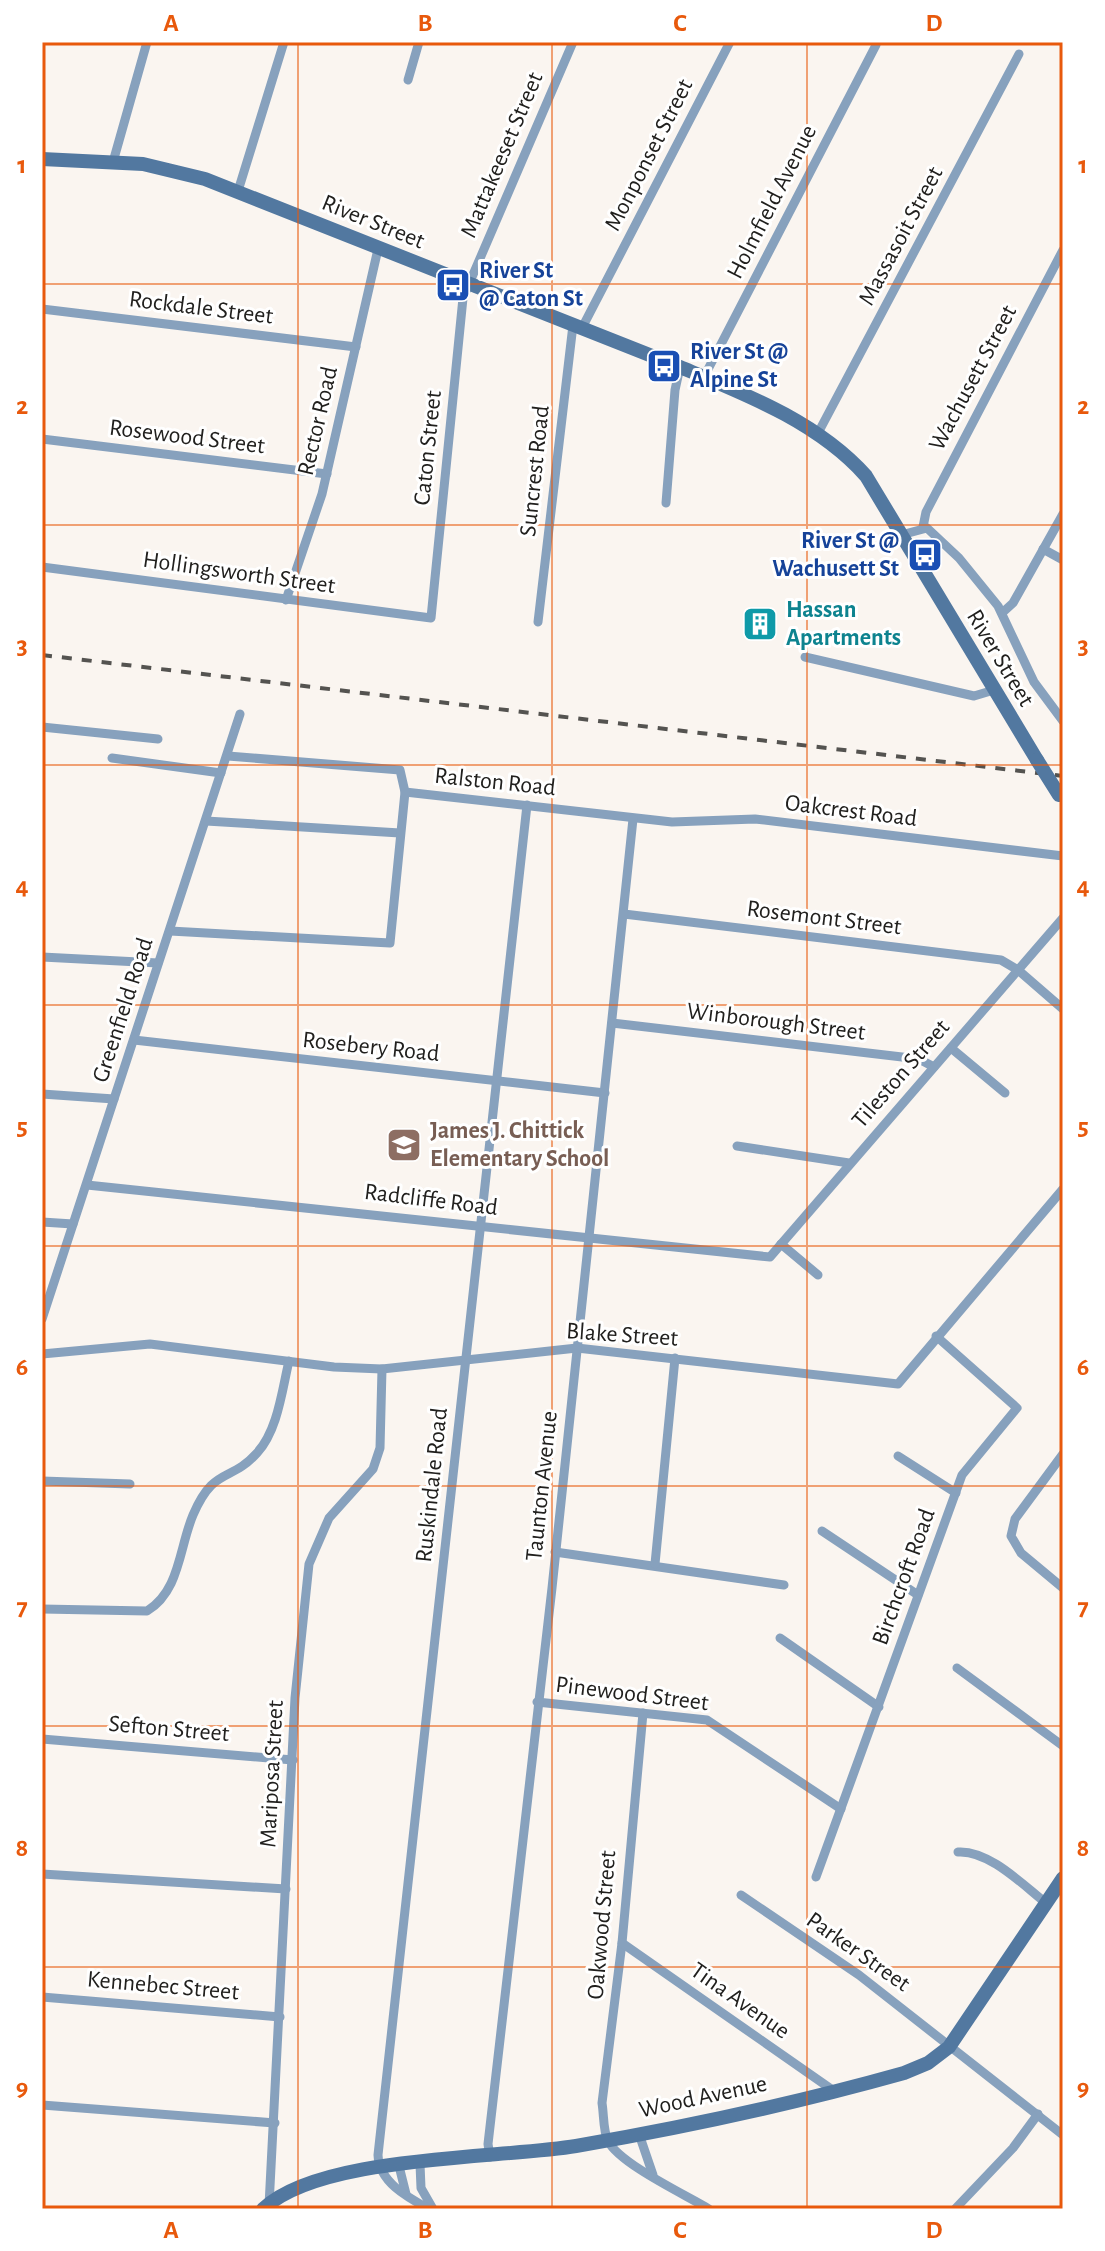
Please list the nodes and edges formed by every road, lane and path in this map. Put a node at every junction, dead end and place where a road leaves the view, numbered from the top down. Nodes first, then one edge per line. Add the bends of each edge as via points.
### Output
1 (147, 42) edge
2 (284, 42) edge
3 (419, 42) edge
4 (573, 42) edge
5 (730, 42) edge
6 (876, 45) dead end
7 (1019, 54) dead end
8 (408, 80) dead end
9 (42, 159) edge
10 (113, 162) junction
11 (238, 191) junction
12 (378, 249) junction
13 (1063, 250) edge
14 (468, 284) junction
15 (42, 309) edge
16 (577, 327) junction
17 (356, 347) junction
18 (680, 367) junction
19 (704, 377) junction
20 (817, 435) junction
21 (42, 439) edge
22 (327, 474) junction
23 (666, 503) dead end
24 (1063, 514) edge
25 (923, 527) junction
26 (901, 535) junction
27 (1051, 535) junction
28 (1063, 542) edge
29 (1043, 549) junction
30 (1063, 560) edge
31 (42, 567) edge
32 (286, 600) junction
33 (1002, 613) junction
34 (431, 618) joint
35 (538, 622) dead end
36 (805, 657) dead end
37 (994, 690) junction
38 (240, 714) dead end
39 (1063, 721) edge
40 (42, 727) edge
41 (158, 739) dead end
42 (228, 756) junction
43 (112, 758) dead end
44 (221, 773) junction
45 (405, 792) junction
46 (1061, 799) edge
47 (527, 805) junction
48 (633, 819) junction
49 (206, 821) junction
50 (400, 833) junction
51 (1063, 856) edge
52 (624, 914) junction
53 (1063, 918) edge
54 (170, 931) junction
55 (42, 957) edge
56 (158, 963) junction
57 (1018, 970) junction
58 (1063, 1009) edge
59 (612, 1023) junction
60 (134, 1040) junction
61 (951, 1048) junction
62 (934, 1067) junction
63 (496, 1081) junction
64 (605, 1093) junction
65 (1005, 1093) dead end
66 (42, 1094) edge
67 (114, 1099) junction
68 (737, 1146) dead end
69 (849, 1163) junction
70 (87, 1185) junction
71 (1063, 1189) edge
72 (42, 1222) edge
73 (73, 1224) junction
74 (480, 1227) junction
75 (588, 1239) junction
76 (781, 1244) junction
77 (770, 1257) joint
78 (818, 1275) dead end
79 (42, 1319) edge
80 (936, 1336) junction
81 (577, 1348) junction
82 (42, 1354) edge
83 (675, 1358) junction
84 (465, 1359) junction
85 (289, 1361) junction
86 (382, 1369) junction
87 (1063, 1454) edge
88 (898, 1456) dead end
89 (42, 1481) edge
90 (130, 1484) dead end
91 (956, 1493) junction
92 (822, 1531) dead end
93 (555, 1552) junction
94 (655, 1564) junction
95 (784, 1585) dead end
96 (1063, 1588) edge
97 (918, 1595) junction
98 (42, 1609) edge
99 (780, 1638) dead end
100 (957, 1668) dead end
101 (537, 1702) junction
102 (879, 1707) junction
103 (643, 1713) junction
104 (42, 1739) edge
105 (1063, 1746) edge
106 (293, 1760) junction
107 (841, 1809) junction
108 (958, 1852) dead end
109 (42, 1874) edge
110 (816, 1877) dead end
111 (1063, 1878) edge
112 (286, 1889) junction
113 (741, 1895) dead end
114 (1046, 1903) junction
115 (622, 1943) junction
116 (42, 1997) edge
117 (280, 2017) junction
118 (949, 2047) junction
119 (834, 2091) junction
120 (42, 2105) edge
121 (1038, 2114) junction
122 (275, 2123) junction
123 (639, 2134) junction
124 (1063, 2135) edge
125 (607, 2140) junction
126 (490, 2157) junction
127 (420, 2164) junction
128 (399, 2166) junction
129 (379, 2169) junction
130 (653, 2175) junction
131 (407, 2195) junction
132 (267, 2207) edge
133 (431, 2209) edge
134 (709, 2209) edge
135 (955, 2209) edge

1 - 10 street
2 - 11 street
3 - 8 street
4 - 14 street, Mattakeeset Street
5 - 16 street, Monponset Street
6 - 19 street, Holmfield Avenue
7 - 20 street, Massasoit Street
9 - 10 main road, River Street
10 - 11 main road, River Street via 173,170
11 - 12 main road, River Street
12 - 14 main road, River Street
12 - 17 street, Rector Road
13 - 25 street, Wachusett Street via 928,507
14 - 16 main road, River Street
14 - 34 street, Caton Street
15 - 17 street, Rockdale Street
16 - 18 main road, River Street
16 - 35 street, Suncrest Road
17 - 22 street, Rector Road
18 - 19 main road, River Street
18 - 23 street
19 - 20 main road, River Street via 766,404
20 - 26 main road, River Street via 866,476
21 - 22 street, Rosewood Street
22 - 32 street, Rector Road
24 - 27 street
25 - 26 street
25 - 33 street, River Street via 959,558
26 - 37 main road, River Street
27 - 28 street
27 - 29 street
29 - 30 street
29 - 33 street
31 - 32 street, Hollingsworth Street
32 - 34 street, Hollingsworth Street
33 - 39 street, River Street via 1034,682
36 - 37 street via 974,696
37 - 46 main road, River Street, bridge
38 - 42 street, Greenfield Road
40 - 41 street
42 - 44 street, Greenfield Road
42 - 45 street, Ralston Road via 395,767 404,776
43 - 44 street
44 - 49 street, Greenfield Road
45 - 47 street, Ralston Road
45 - 50 street
47 - 48 street, Ralston Road
47 - 63 street, Ruskindale Road
48 - 51 street, Oakcrest Road via 755,819
48 - 52 street, Taunton Avenue
49 - 50 street
49 - 54 street, Greenfield Road
50 - 54 street via 390,943
52 - 57 street, Rosemont Street via 994,959
52 - 59 street, Taunton Avenue
53 - 57 street, Tileston Street
54 - 56 street, Greenfield Road
55 - 56 street
56 - 60 street, Greenfield Road
57 - 58 street
57 - 61 street, Tileston Street
59 - 62 street, Winborough Street via 919,1059
59 - 64 street, Taunton Avenue
60 - 63 street, Rosebery Road
60 - 67 street, Greenfield Road
61 - 62 street, Tileston Street
61 - 65 street
62 - 69 street, Tileston Street
63 - 64 street, Rosebery Road
63 - 74 street, Ruskindale Road
64 - 75 street, Taunton Avenue
66 - 67 street
67 - 70 street, Greenfield Road
68 - 69 street
69 - 76 street, Tileston Street
70 - 73 street, Greenfield Road
70 - 74 street, Radcliffe Road
71 - 80 street, Blake Street
72 - 73 street
73 - 79 street, Greenfield Road
74 - 75 street, Radcliffe Road
74 - 84 street, Ruskindale Road
75 - 77 street, Radcliffe Road
75 - 81 street, Taunton Avenue
76 - 77 street, Tileston Street
76 - 78 street
80 - 83 street, Blake Street via 898,1384
80 - 91 street, Birchcroft Road via 1017,1408 962,1475
81 - 83 street, Blake Street
81 - 84 street, Blake Street
81 - 93 street, Taunton Avenue
82 - 85 street, Blake Street via 150,1344
83 - 94 street
84 - 86 street, Blake Street
84 - 129 street, Ruskindale Road
85 - 86 street, Blake Street
85 - 98 street via 268,1437 256,1454 207,1487 181,1547 172,1586 159,1604 147,1611
86 - 106 street, Mariposa Street via 380,1448 373,1469 329,1518 309,1564
87 - 96 street via 1015,1519 1011,1536 1021,1553
88 - 91 street
89 - 90 street
91 - 97 street, Birchcroft Road
92 - 97 street
93 - 94 street
93 - 101 street, Taunton Avenue
94 - 95 street
97 - 102 street, Birchcroft Road
99 - 102 street
100 - 105 street
101 - 103 street, Pinewood Street
101 - 126 street, Taunton Avenue
102 - 107 street, Birchcroft Road
103 - 107 street, Pinewood Street via 707,1720
103 - 115 street, Oakwood Street
104 - 106 street, Sefton Street
106 - 112 street, Mariposa Street
107 - 110 street, Birchcroft Road
108 - 114 street via 995,1864
109 - 112 street
111 - 114 main road, Wood Avenue
112 - 117 street, Mariposa Street
113 - 118 street, Parker Street via 859,1975
114 - 118 main road, Wood Avenue
115 - 119 street, Tina Avenue
115 - 125 street, Oakwood Street via 602,2103
116 - 117 street, Kennebec Street
117 - 122 street, Mariposa Street
118 - 119 main road, Wood Avenue via 904,2073
118 - 121 street, Parker Street
119 - 123 main road, Wood Avenue
120 - 122 street
121 - 124 street, Parker Street
121 - 135 street
122 - 132 street, Mariposa Street
123 - 125 main road, Wood Avenue
123 - 130 street
125 - 126 main road, Wood Avenue
125 - 130 street via 623,2161
126 - 127 main road, Wood Avenue
127 - 128 main road, Wood Avenue
127 - 133 street via 421,2188
128 - 129 main road, Wood Avenue
128 - 131 street
129 - 131 street
129 - 132 main road, Wood Avenue via 311,2183
130 - 134 street
131 - 133 street

